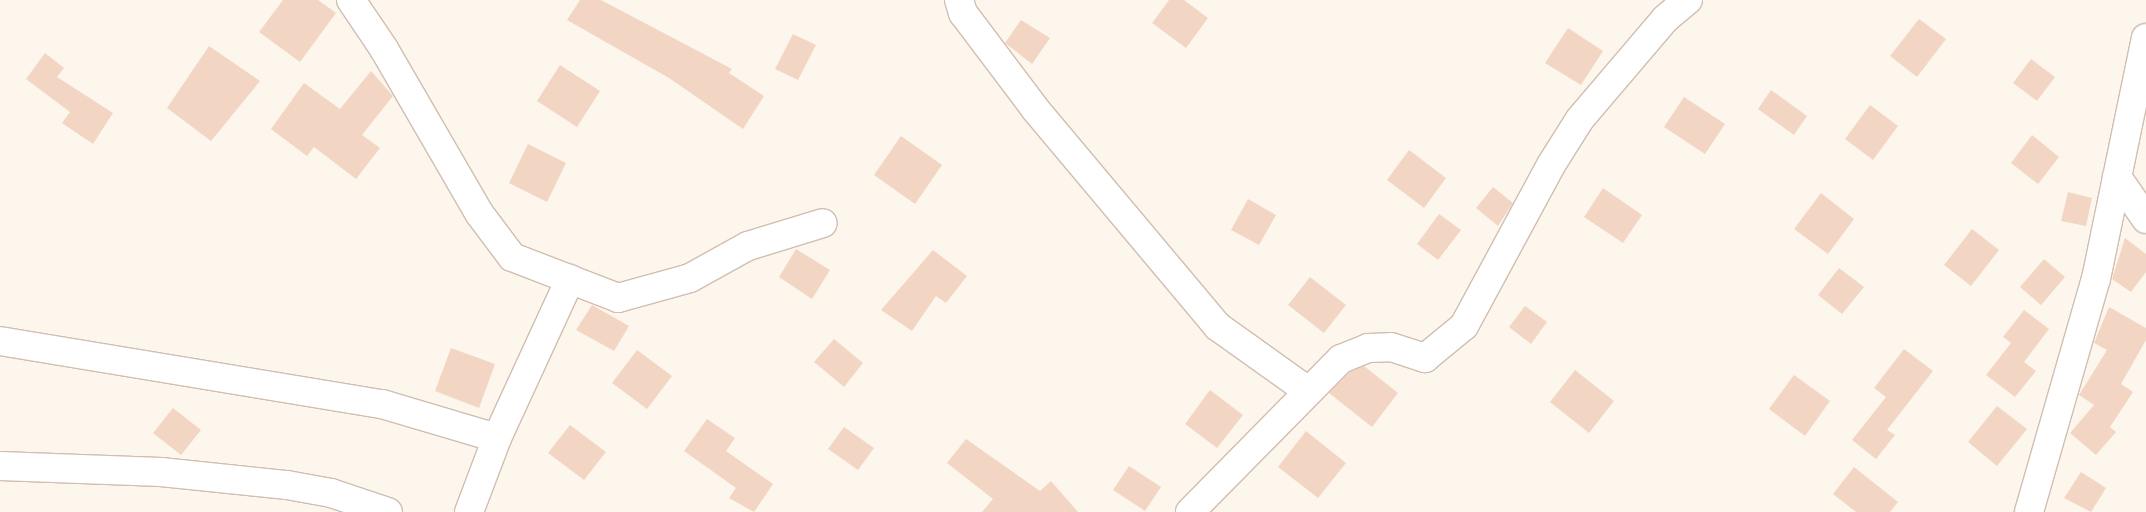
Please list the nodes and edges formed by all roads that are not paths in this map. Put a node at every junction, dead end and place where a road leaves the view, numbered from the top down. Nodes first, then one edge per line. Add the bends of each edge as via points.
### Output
1 (351, 0) edge
2 (959, 0) edge
3 (1688, 0) edge
4 (2146, 38) edge
5 (2117, 177) junction
6 (2146, 219) edge
7 (822, 223) dead end
8 (570, 280) junction
9 (0, 341) edge
10 (1308, 391) junction
11 (497, 438) junction
12 (0, 466) edge
13 (388, 512) edge
14 (469, 512) edge
15 (1190, 512) edge
16 (2029, 512) edge

1 - 8 street via 384,49 479,213 512,257
2 - 10 street via 963,13 1036,110 1217,326
3 - 10 street via 1665,19 1580,119 1551,164 1464,326 1425,358 1391,347 1368,348 1341,358
4 - 5 street
5 - 6 street
5 - 16 street via 2096,279
7 - 8 street via 748,246 690,278 618,298
8 - 11 street
9 - 11 street via 382,404
10 - 15 street
11 - 14 street
12 - 13 street via 161,472 287,485 331,493

